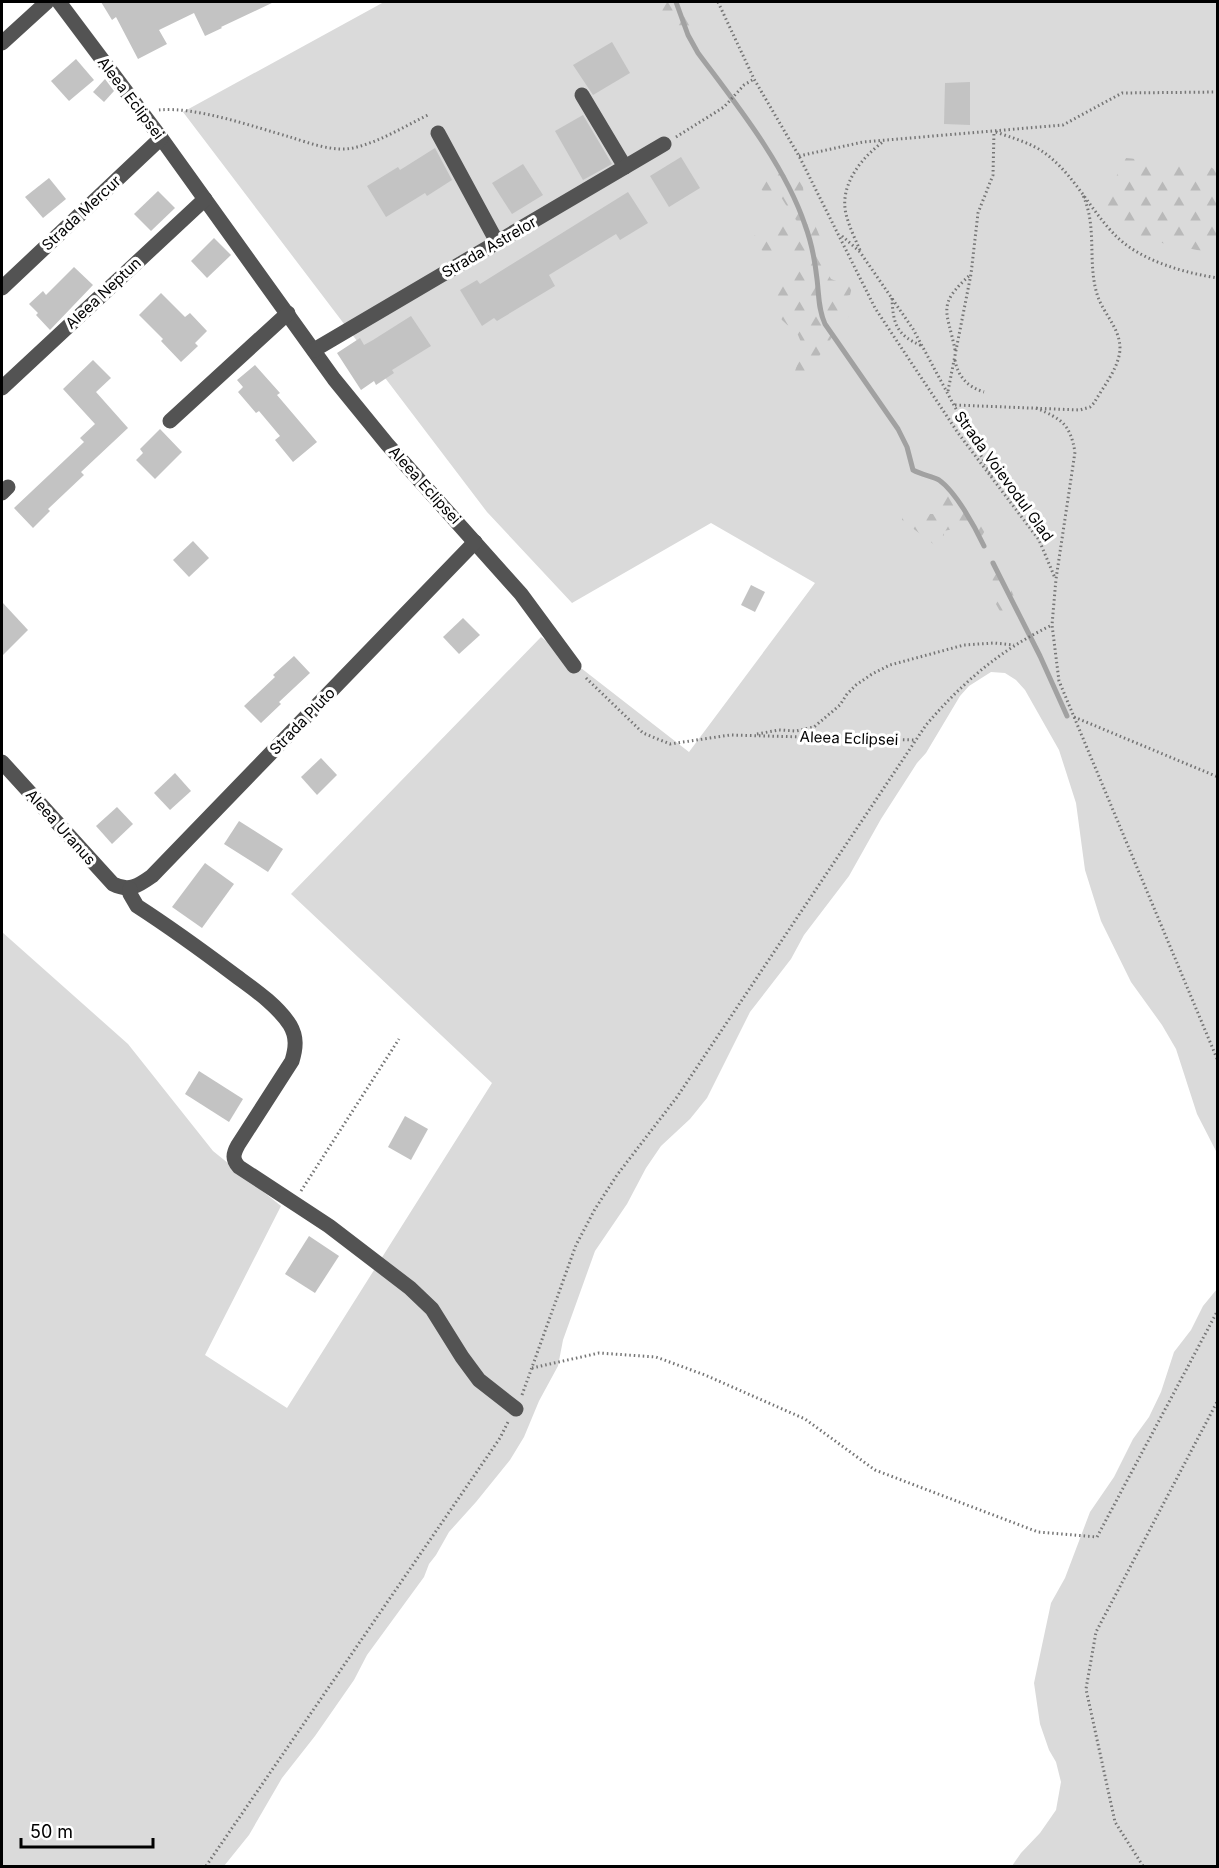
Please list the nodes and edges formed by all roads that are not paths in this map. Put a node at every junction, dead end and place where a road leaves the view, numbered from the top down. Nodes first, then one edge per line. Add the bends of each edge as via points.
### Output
1 (49, 2) edge
2 (2, 43) edge
3 (582, 95) dead end
4 (438, 133) dead end
5 (161, 138) junction
6 (664, 144) road end
7 (625, 167) junction
8 (205, 199) junction
9 (497, 242) junction
10 (2, 288) edge
11 (288, 313) junction
12 (314, 350) junction
13 (2, 388) edge
14 (170, 421) dead end
15 (476, 542) junction
16 (574, 666) road end
17 (2, 762) edge
18 (126, 888) junction
19 (516, 1409) road end

1 - 2 street
1 - 5 street, Aleea Eclipsei
3 - 7 street
4 - 9 street
5 - 8 street, Aleea Eclipsei
5 - 10 street, Strada Mercur
6 - 7 street, Strada Astrelor
7 - 9 street, Strada Astrelor
8 - 11 street, Aleea Eclipsei
8 - 13 street, Aleea Neptun
9 - 12 street, Strada Astrelor
11 - 12 street, Aleea Eclipsei
11 - 14 street
12 - 15 street, Aleea Eclipsei via 387,444
15 - 16 street, Aleea Eclipsei via 521,594
15 - 18 street, Strada Pluto via 152,876 140,885
17 - 18 street, Aleea Uranus via 113,884
18 - 19 street, Aleea Uranus via 137,906 262,996 290,1025 295,1036 292,1061 233,1154 234,1161 364,1251 410,1288 432,1310 479,1380

